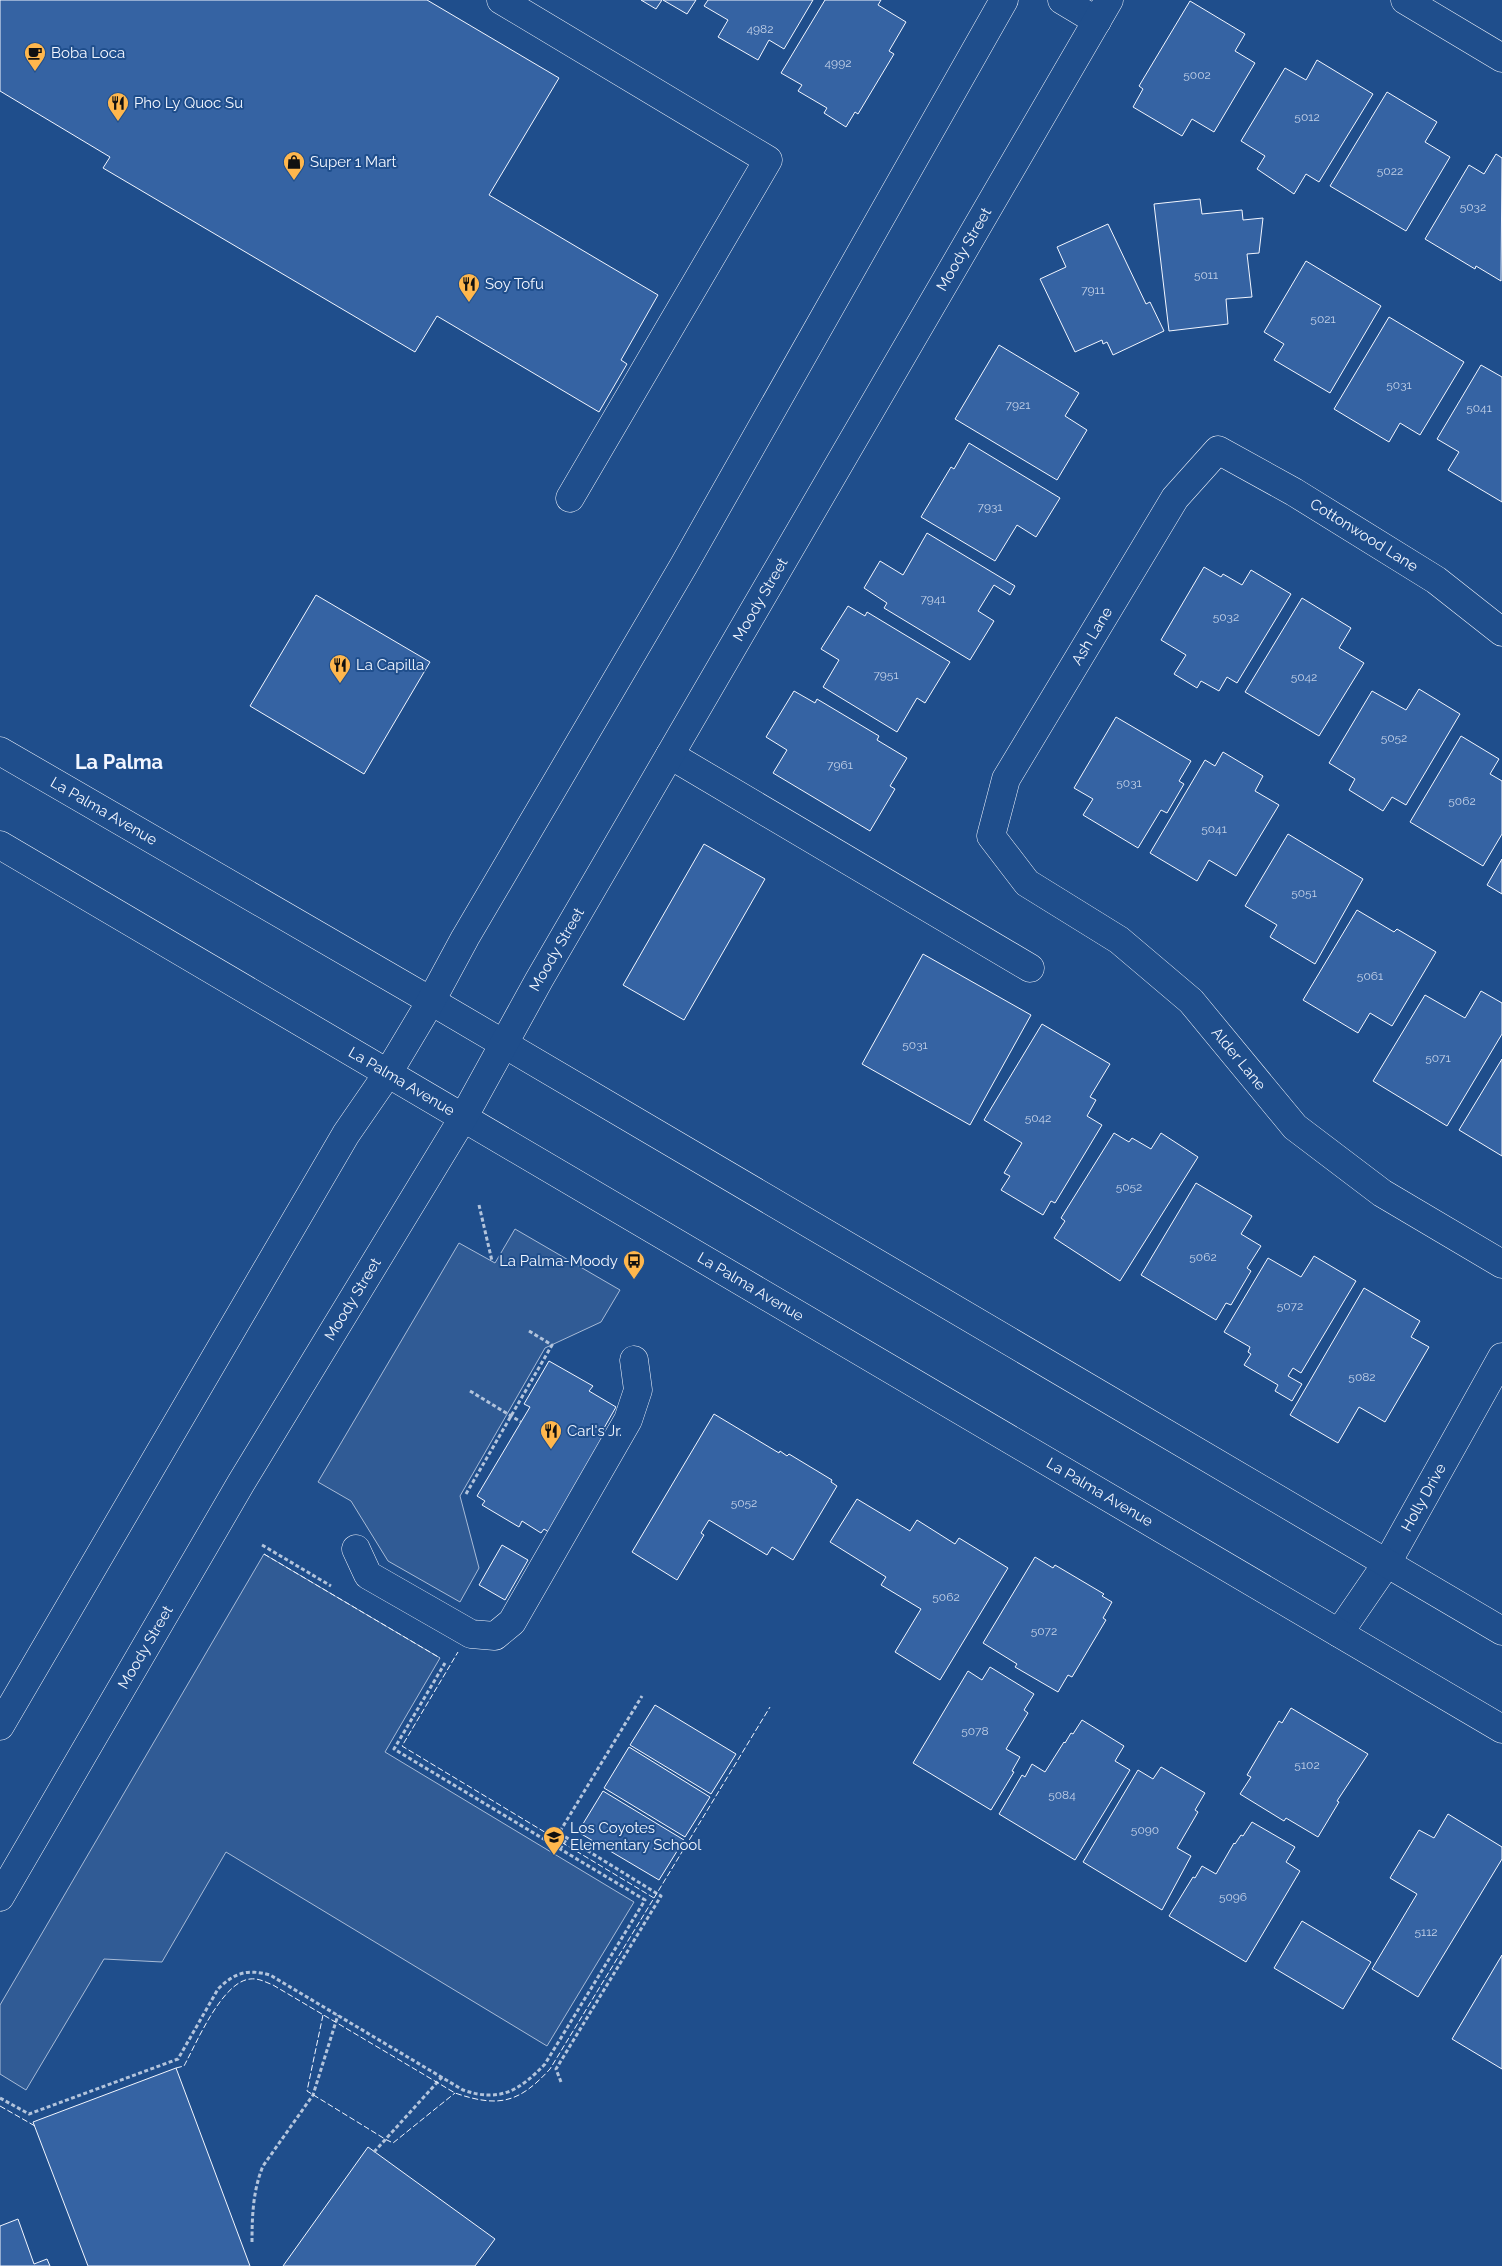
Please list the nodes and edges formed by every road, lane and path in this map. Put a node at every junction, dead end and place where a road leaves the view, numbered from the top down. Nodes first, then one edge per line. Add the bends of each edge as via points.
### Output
1 (501, 0) edge
2 (1004, 0) edge
3 (1062, 0) edge
4 (1405, 0) edge
5 (1104, 10) edge
6 (1502, 58) edge
7 (1218, 450) joint
8 (570, 498) dead end
9 (1502, 632) edge
10 (0, 751) edge
11 (670, 755) junction
12 (991, 836) joint
13 (0, 845) edge
14 (1030, 968) dead end
15 (431, 1002) junction
16 (505, 1045) junction
17 (388, 1073) junction
18 (463, 1118) junction
19 (479, 1205) dead end
20 (492, 1261) dead end
21 (1502, 1264) edge
22 (528, 1332) dead end
23 (1502, 1357) edge
24 (634, 1360) dead end
25 (470, 1391) dead end
26 (511, 1416) junction
27 (521, 1422) dead end
28 (466, 1494) dead end
29 (262, 1545) dead end
30 (356, 1549) dead end
31 (1387, 1563) junction
32 (339, 1590) dead end
33 (1502, 1631) edge
34 (1339, 1633) junction
35 (450, 1655) dead end
36 (642, 1696) dead end
37 (0, 1726) edge
38 (1502, 1729) edge
39 (567, 1838) junction
40 (560, 1849) junction
41 (0, 1897) edge
42 (338, 2015) junction
43 (442, 2077) junction
44 (561, 2082) dead end
45 (0, 2098) edge
46 (374, 2152) dead end
47 (252, 2242) dead end

1 - 8 main road via 768,160
2 - 15 main road via 684,565 465,938
3 - 5 main road
4 - 6 main road
5 - 11 main road, Moody Street
7 - 9 main road, Cottonwood Lane via 1294,492 1436,580
7 - 12 main road, Ash Lane via 1175,498 1006,779
10 - 15 main road, La Palma Avenue
11 - 14 main road
11 - 16 main road, Moody Street via 539,980
12 - 21 main road, Alder Lane via 1028,883 1119,940 1191,1001 1295,1127 1382,1193
13 - 17 main road, La Palma Avenue
15 - 16 main road, La Palma Avenue
15 - 17 main road
16 - 18 main road, Moody Street
16 - 31 main road, La Palma Avenue
17 - 18 main road, La Palma Avenue
17 - 37 main road via 346,1134
18 - 34 main road, La Palma Avenue
18 - 41 main road, Moody Street via 241,1483
19 - 20 path
22 - 26 path via 552,1345
23 - 31 main road, Holly Drive
24 - 30 main road via 638,1390 628,1420 512,1622 495,1636 472,1634 368,1575
25 - 26 path
26 - 27 path
26 - 28 path
29 - 32 path
31 - 33 main road, La Palma Avenue
31 - 34 main road, Holly Drive
34 - 38 main road, La Palma Avenue
35 - 40 path via 394,1749
36 - 39 path via 558,1833
39 - 40 path
39 - 44 path via 661,1896 556,2069
40 - 43 path via 645,1900 545,2064 527,2083 493,2096 478,2095
42 - 43 path
42 - 45 path via 270,1975 254,1971 242,1973 228,1979 218,1989 178,2059 29,2114
42 - 47 path via 313,2095 263,2166 252,2211
43 - 46 path

